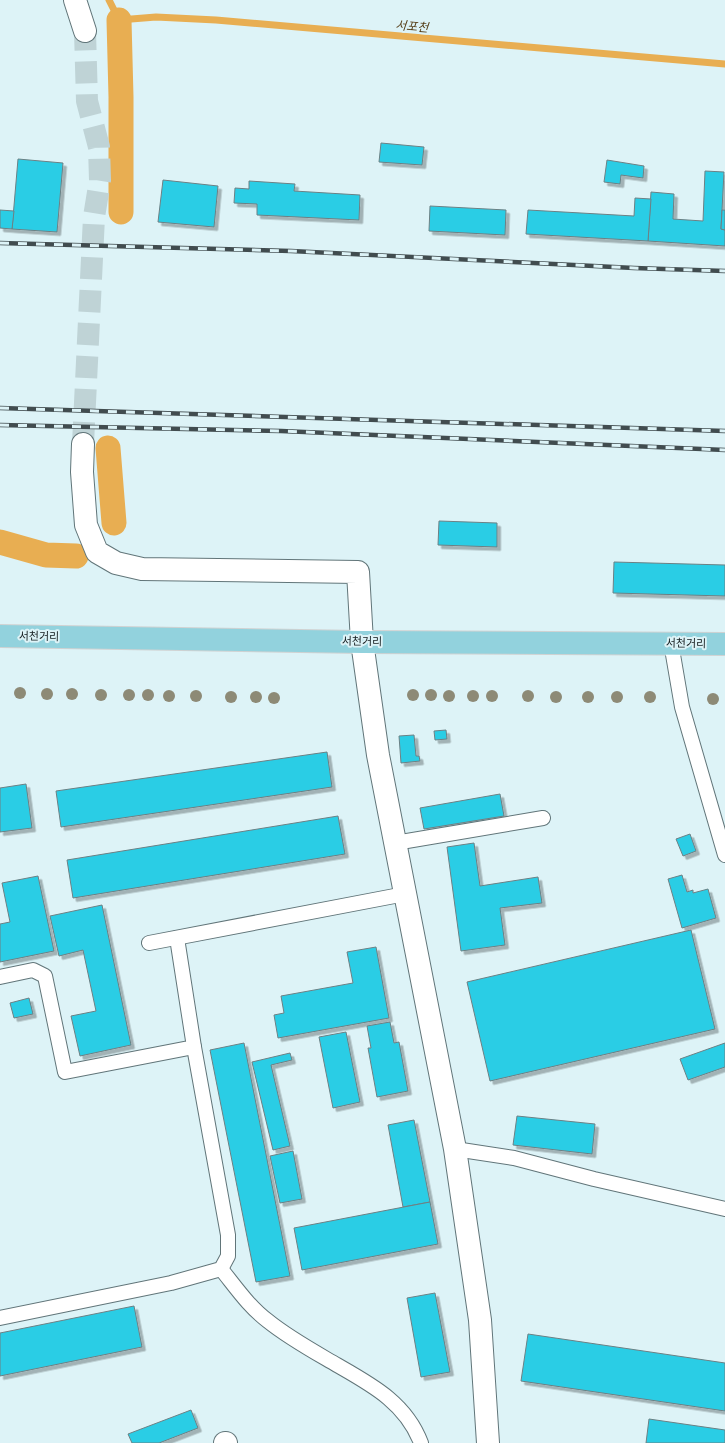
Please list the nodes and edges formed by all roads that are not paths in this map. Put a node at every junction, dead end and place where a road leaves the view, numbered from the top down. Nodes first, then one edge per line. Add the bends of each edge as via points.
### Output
1 (75, 0) edge
2 (85, 31) tunnel mouth
3 (83, 444) tunnel mouth
4 (0, 636) edge
5 (362, 642) junction
6 (671, 643) junction
7 (725, 644) edge
8 (543, 818) dead end
9 (395, 843) junction
10 (725, 855) edge
11 (405, 894) junction
12 (177, 938) junction
13 (149, 943) dead end
14 (0, 977) edge
15 (194, 1047) junction
16 (455, 1149) junction
17 (725, 1209) edge
18 (222, 1269) junction
19 (0, 1318) edge
20 (421, 1443) edge
21 (488, 1443) edge

1 - 2 street
3 - 5 street via 82,472 86,525 96,552 116,562 142,569 358,572
4 - 5 main road, 서천거리
5 - 6 main road, 서천거리
5 - 9 street via 378,755
6 - 7 main road, 서천거리
6 - 10 lane via 682,707
8 - 9 lane
9 - 11 street
11 - 12 lane
11 - 16 street
12 - 13 lane
12 - 15 lane
14 - 15 lane via 33,970 45,976 65,1072
15 - 18 lane via 228,1235 228,1256
16 - 17 lane via 514,1158
16 - 21 street via 480,1320
18 - 19 lane via 171,1283
18 - 20 lane via 266,1320 299,1343 372,1385 391,1400 406,1414

